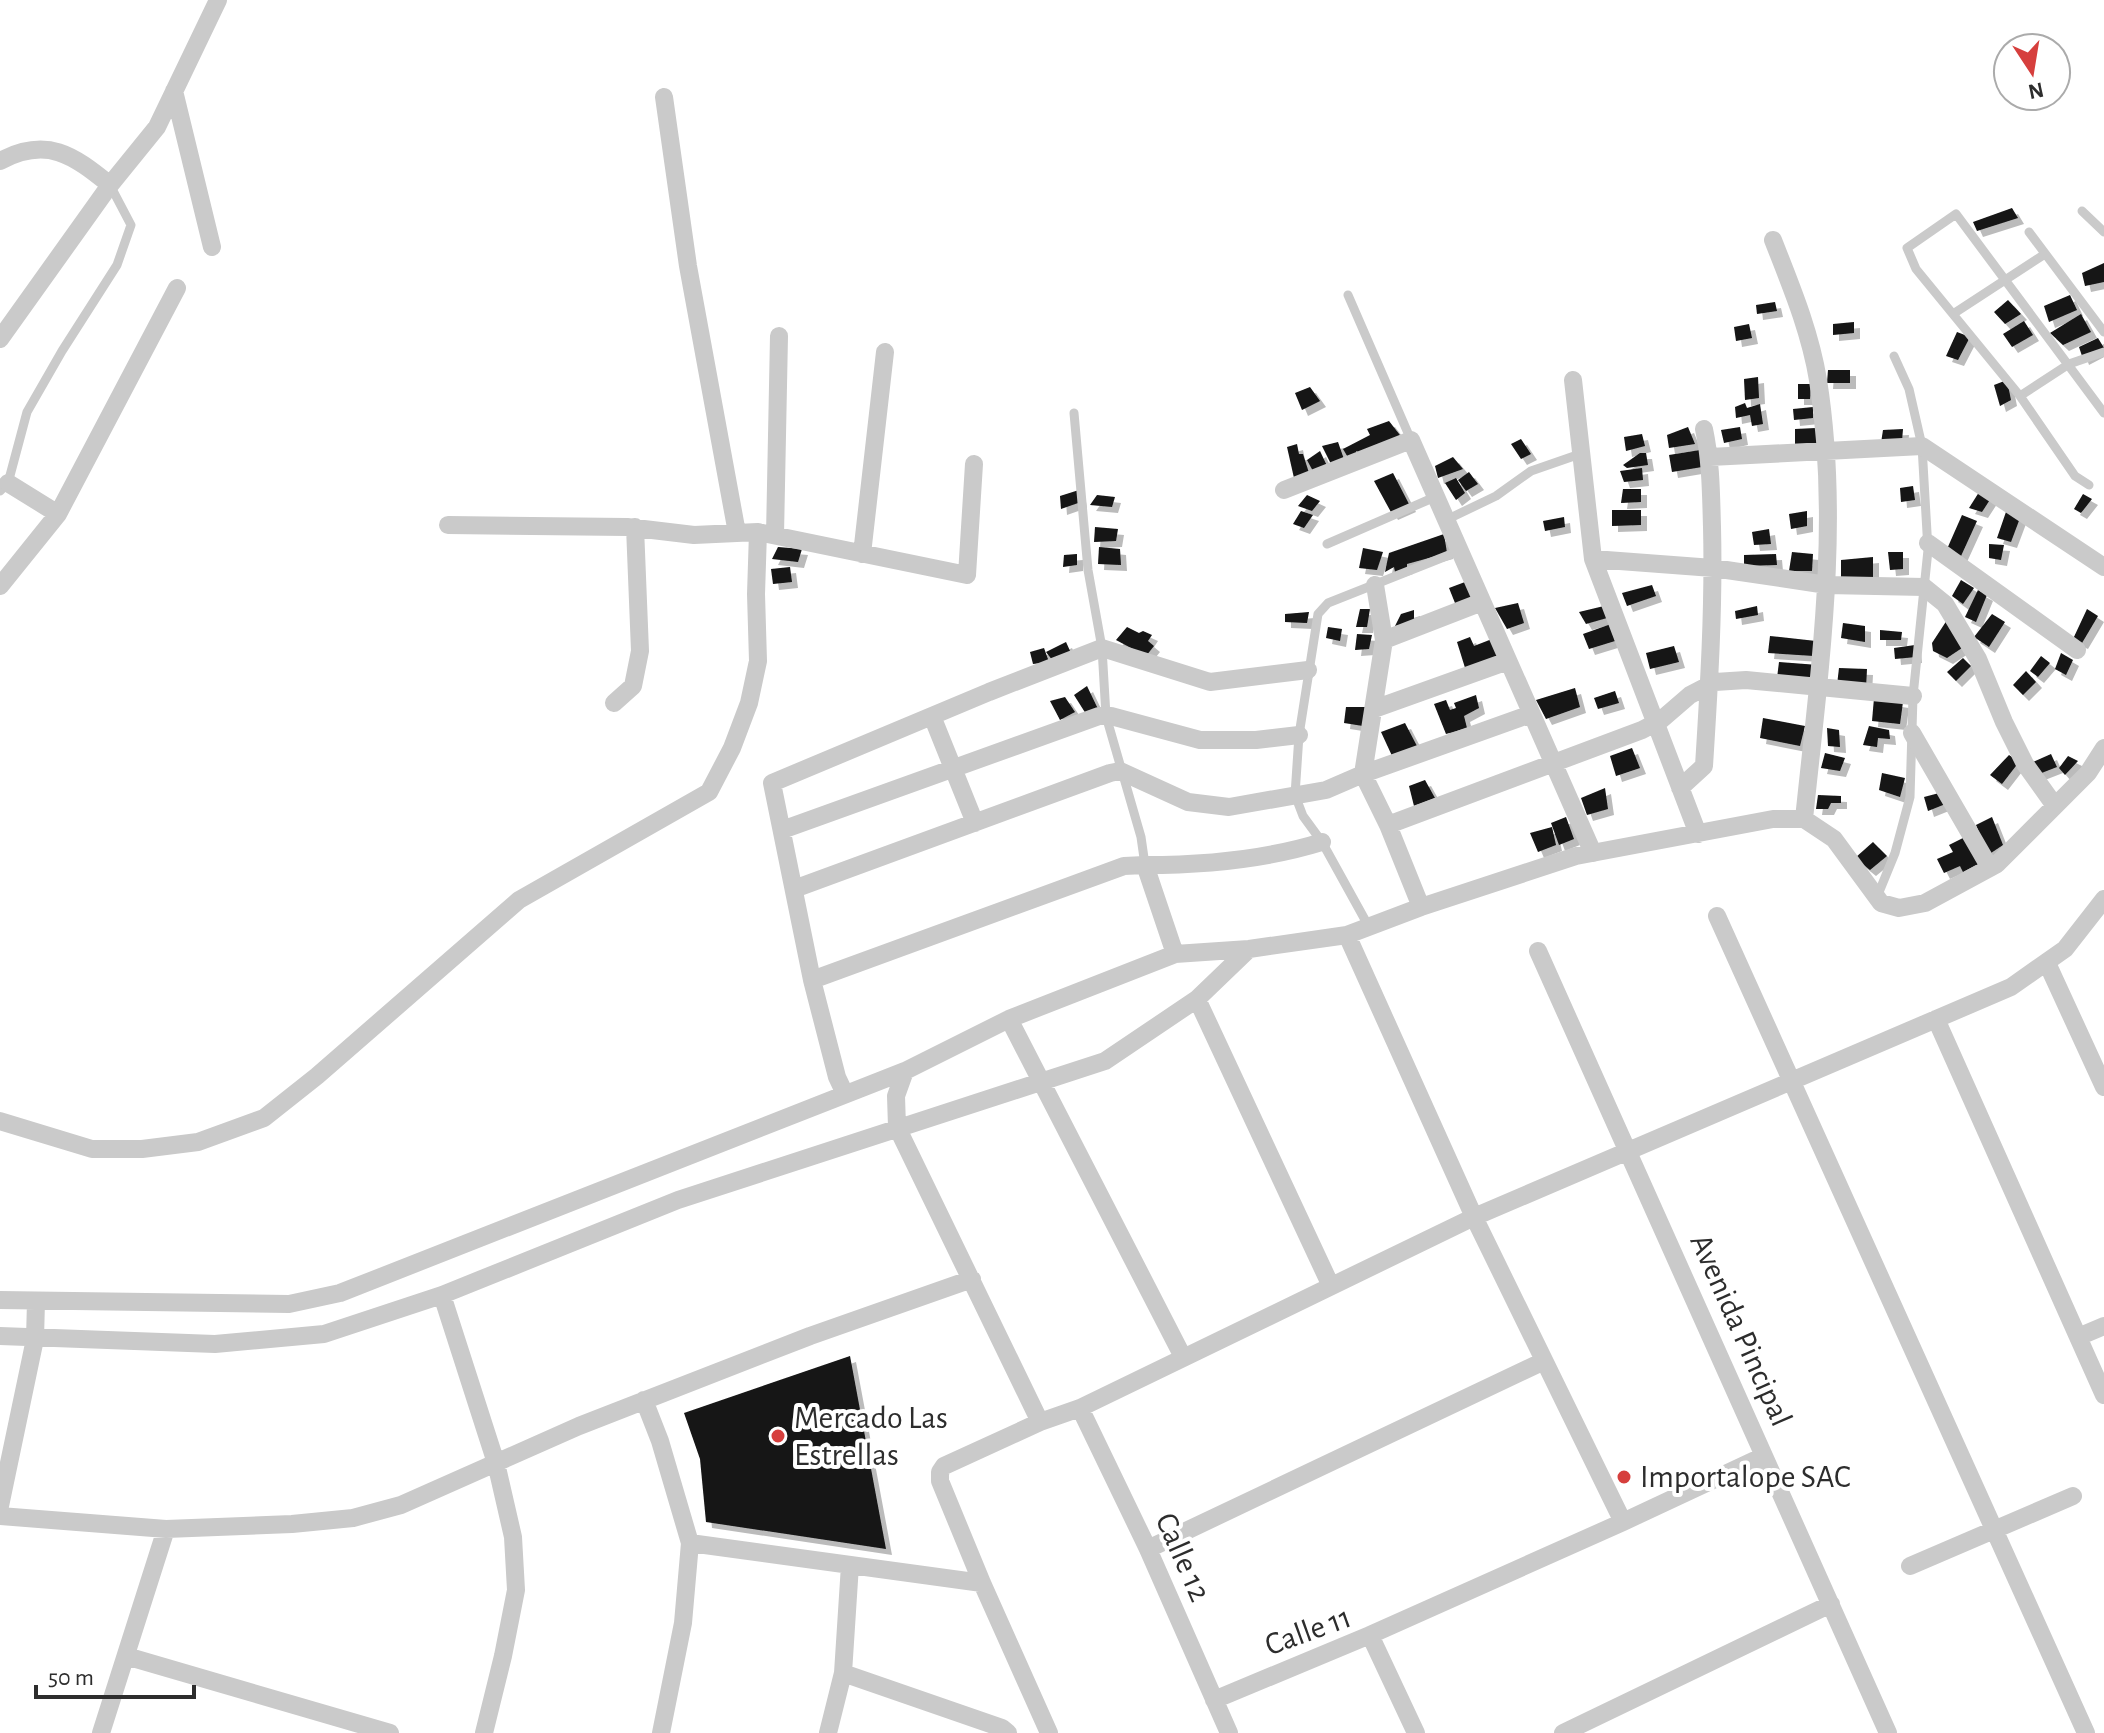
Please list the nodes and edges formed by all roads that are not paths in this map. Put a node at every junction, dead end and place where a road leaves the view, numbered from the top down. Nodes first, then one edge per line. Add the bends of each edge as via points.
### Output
1 (218, 0) edge
2 (174, 91) junction
3 (664, 97) dead end
4 (0, 161) edge
5 (110, 185) junction
6 (2082, 211) dead end
7 (2029, 232) dead end
8 (2104, 232) edge
9 (1773, 240) dead end
10 (212, 247) dead end
11 (2045, 254) junction
12 (2005, 279) junction
13 (177, 288) dead end
14 (1348, 295) dead end
15 (1953, 314) junction
16 (2104, 332) edge
17 (779, 336) dead end
18 (0, 339) edge
19 (885, 352) dead end
20 (2104, 352) edge
21 (1894, 356) dead end
22 (2069, 364) junction
23 (1573, 380) dead end
24 (2020, 396) junction
25 (1074, 413) dead end
26 (2104, 413) edge
27 (1704, 429) dead end
28 (1411, 440) junction
29 (1922, 446) junction
30 (1825, 451) junction
31 (1580, 454) junction
32 (1710, 457) junction
33 (974, 464) dead end
34 (2089, 485) dead end
35 (4, 487) edge
36 (1284, 490) dead end
37 (1435, 497) junction
38 (58, 514) junction
39 (1446, 520) junction
40 (448, 525) dead end
41 (635, 527) junction
42 (737, 533) junction
43 (766, 533) junction
44 (1928, 543) junction
45 (1327, 544) dead end
46 (1459, 551) junction
47 (862, 554) junction
48 (1593, 559) junction
49 (2102, 562) edge
50 (1713, 568) junction
51 (1375, 585) junction
52 (1827, 585) junction
53 (0, 586) edge
54 (1924, 587) junction
55 (1482, 602) junction
56 (1384, 640) junction
57 (1102, 648) junction
58 (2077, 650) dead end
59 (1508, 661) junction
60 (1308, 670) junction
61 (1709, 685) junction
62 (1818, 687) junction
63 (1913, 696) junction
64 (614, 703) dead end
65 (1374, 709) junction
66 (1531, 714) junction
67 (932, 716) junction
68 (1106, 716) junction
69 (1655, 723) junction
70 (1912, 733) junction
71 (1299, 735) junction
72 (2104, 748) edge
73 (1553, 764) junction
74 (954, 768) junction
75 (1120, 771) junction
76 (1363, 774) junction
77 (1680, 788) junction
78 (1295, 795) junction
79 (2055, 806) junction
80 (1804, 819) junction
81 (975, 823) junction
82 (1388, 825) junction
83 (782, 830) junction
84 (1698, 834) junction
85 (1322, 842) junction
86 (1593, 853) junction
87 (1145, 865) junction
88 (1990, 868) junction
89 (794, 889) junction
90 (1877, 897) junction
91 (2104, 899) edge
92 (1421, 907) junction
93 (1717, 916) dead end
94 (1369, 927) junction
95 (1347, 935) junction
96 (1249, 949) junction
97 (1538, 951) dead end
98 (1175, 954) junction
99 (2047, 963) junction
100 (812, 980) junction
101 (1197, 999) junction
102 (1009, 1019) junction
103 (1936, 1019) junction
104 (905, 1071) junction
105 (1791, 1080) junction
106 (1041, 1081) junction
107 (2104, 1087) edge
108 (845, 1094) junction
109 (0, 1121) edge
110 (897, 1127) junction
111 (1628, 1152) junction
112 (1474, 1217) junction
113 (972, 1279) junction
114 (1330, 1284) junction
115 (442, 1295) junction
116 (0, 1300) edge
117 (36, 1301) junction
118 (2104, 1326) edge
119 (0, 1336) edge
120 (2078, 1337) junction
121 (35, 1339) junction
122 (1183, 1357) junction
123 (1544, 1361) junction
124 (2104, 1395) edge
125 (644, 1400) junction
126 (1080, 1408) junction
127 (1040, 1422) junction
128 (1764, 1456) junction
129 (496, 1463) junction
130 (2073, 1496) dead end
131 (0, 1506) edge
132 (0, 1516) edge
133 (1623, 1522) junction
134 (166, 1529) junction
135 (1995, 1531) junction
136 (690, 1543) junction
137 (1148, 1549) junction
138 (850, 1565) junction
139 (1910, 1566) dead end
140 (982, 1583) junction
141 (1831, 1604) junction
142 (1370, 1635) junction
143 (126, 1656) junction
144 (843, 1673) junction
145 (1214, 1700) junction
146 (1004, 1731) edge
147 (101, 1733) edge
148 (390, 1733) edge
149 (484, 1733) edge
150 (661, 1733) edge
151 (828, 1733) edge
152 (1049, 1733) edge
153 (1229, 1733) edge
154 (1416, 1733) edge
155 (1563, 1733) edge
156 (1888, 1733) edge
157 (2086, 1733) edge

1 - 2 street
2 - 5 street via 157,127
2 - 10 street
3 - 42 street via 688,266
4 - 5 street via 14,153 50,149 81,162
5 - 18 street
5 - 35 lane via 131,225 117,265 27,412
6 - 8 lane
7 - 11 lane
9 - 30 street via 1800,306 1814,363
11 - 12 lane
11 - 16 lane
12 - 15 lane
12 - 15 lane via 1956,214 1907,248 1916,269
12 - 22 lane
13 - 38 street
14 - 28 lane
15 - 24 lane
17 - 43 street
19 - 47 street
20 - 22 lane
21 - 29 lane via 1909,389
22 - 24 lane
22 - 26 lane
23 - 31 street
24 - 34 lane via 2075,476
25 - 57 lane via 1088,570
27 - 32 street
28 - 36 street
28 - 37 street
29 - 30 street
29 - 44 lane
29 - 49 street
30 - 32 street
30 - 52 street
31 - 39 lane via 1531,471 1496,496
31 - 48 street
32 - 50 street
33 - 47 street via 967,575
35 - 38 street
37 - 39 street
37 - 45 lane
38 - 53 street
39 - 46 street
40 - 41 street
41 - 42 street via 694,535
41 - 64 street via 640,651 633,686
42 - 43 street
43 - 47 street
43 - 109 street via 756,594 758,661 749,703 709,792 519,900 264,1118 198,1142 142,1149 92,1149
44 - 54 lane
44 - 58 street
46 - 51 lane
46 - 55 street
48 - 50 street
48 - 69 street
50 - 52 street
50 - 61 street
51 - 56 street
51 - 60 lane via 1328,603 1318,614
52 - 54 street
52 - 62 street
54 - 63 lane
54 - 79 street via 1945,604 1978,659 2025,764
55 - 56 street
55 - 59 street
56 - 65 street
57 - 60 street via 1210,682
57 - 67 street
57 - 68 lane
59 - 65 street
59 - 66 street
60 - 71 lane
61 - 62 street via 1746,680
61 - 69 street
61 - 77 street via 1704,766
62 - 63 street
62 - 80 street
63 - 70 lane
65 - 76 street
66 - 73 street
66 - 76 street
67 - 74 street
67 - 83 street via 772,783
68 - 71 street via 1200,740
68 - 74 street
68 - 75 lane
69 - 73 street
69 - 77 street
70 - 88 street
70 - 90 lane via 1910,797
71 - 78 lane
72 - 79 street
73 - 82 street
73 - 86 street
74 - 81 street
74 - 83 street
75 - 78 street via 1188,802 1229,807
75 - 81 street
75 - 87 lane
76 - 78 street via 1326,790
76 - 82 street
77 - 84 street
78 - 85 lane
79 - 88 street
80 - 84 street via 1773,819
80 - 90 street via 1834,839
81 - 89 street
82 - 92 street
83 - 89 street
84 - 86 street
85 - 87 street via 1284,854 1201,865
85 - 94 lane
86 - 92 street
87 - 98 street
87 - 100 street via 1124,866
88 - 90 street via 1925,903 1899,908
89 - 100 street
91 - 99 street via 2065,949
92 - 94 street
93 - 105 street
94 - 95 street
95 - 96 street
95 - 112 street
96 - 98 street
96 - 101 street
97 - 111 street, Avenida Pincipal
98 - 102 street
99 - 103 street via 2011,987
99 - 107 street
100 - 108 street
101 - 106 street via 1105,1061
101 - 114 street
102 - 104 street
102 - 106 street
103 - 105 street
103 - 120 street
104 - 108 street
104 - 110 street via 896,1096
105 - 111 street
105 - 135 street
106 - 110 street
106 - 122 street
108 - 117 street via 340,1293 289,1304
110 - 113 street
110 - 115 street via 678,1200
111 - 112 street
111 - 128 street, Avenida Pincipal
112 - 114 street
112 - 123 street
113 - 125 street
113 - 127 street
114 - 122 street
115 - 121 street via 324,1334 274,1341
115 - 129 street
116 - 117 street
117 - 121 street
118 - 120 street
119 - 121 street
120 - 124 street
121 - 131 street
122 - 126 street
123 - 133 street
123 - 137 street
125 - 129 street
125 - 136 street
126 - 127 street
126 - 137 street, Calle 12
127 - 140 street via 940,1472
128 - 133 street
128 - 141 street, Avenida Pincipal
129 - 134 street via 401,1505 353,1518
129 - 149 street via 513,1537 516,1590
130 - 135 street
132 - 134 street
133 - 142 street
134 - 143 street
135 - 139 street
135 - 157 street
136 - 138 street
136 - 150 street via 683,1623
137 - 145 street, Calle 12
138 - 140 street
138 - 144 street
140 - 152 street
141 - 155 street
141 - 156 street, Avenida Pincipal
142 - 145 street, Calle 11
142 - 154 street, Calle 11
143 - 147 street
143 - 148 street
144 - 146 street
144 - 151 street
145 - 153 street, Calle 12

